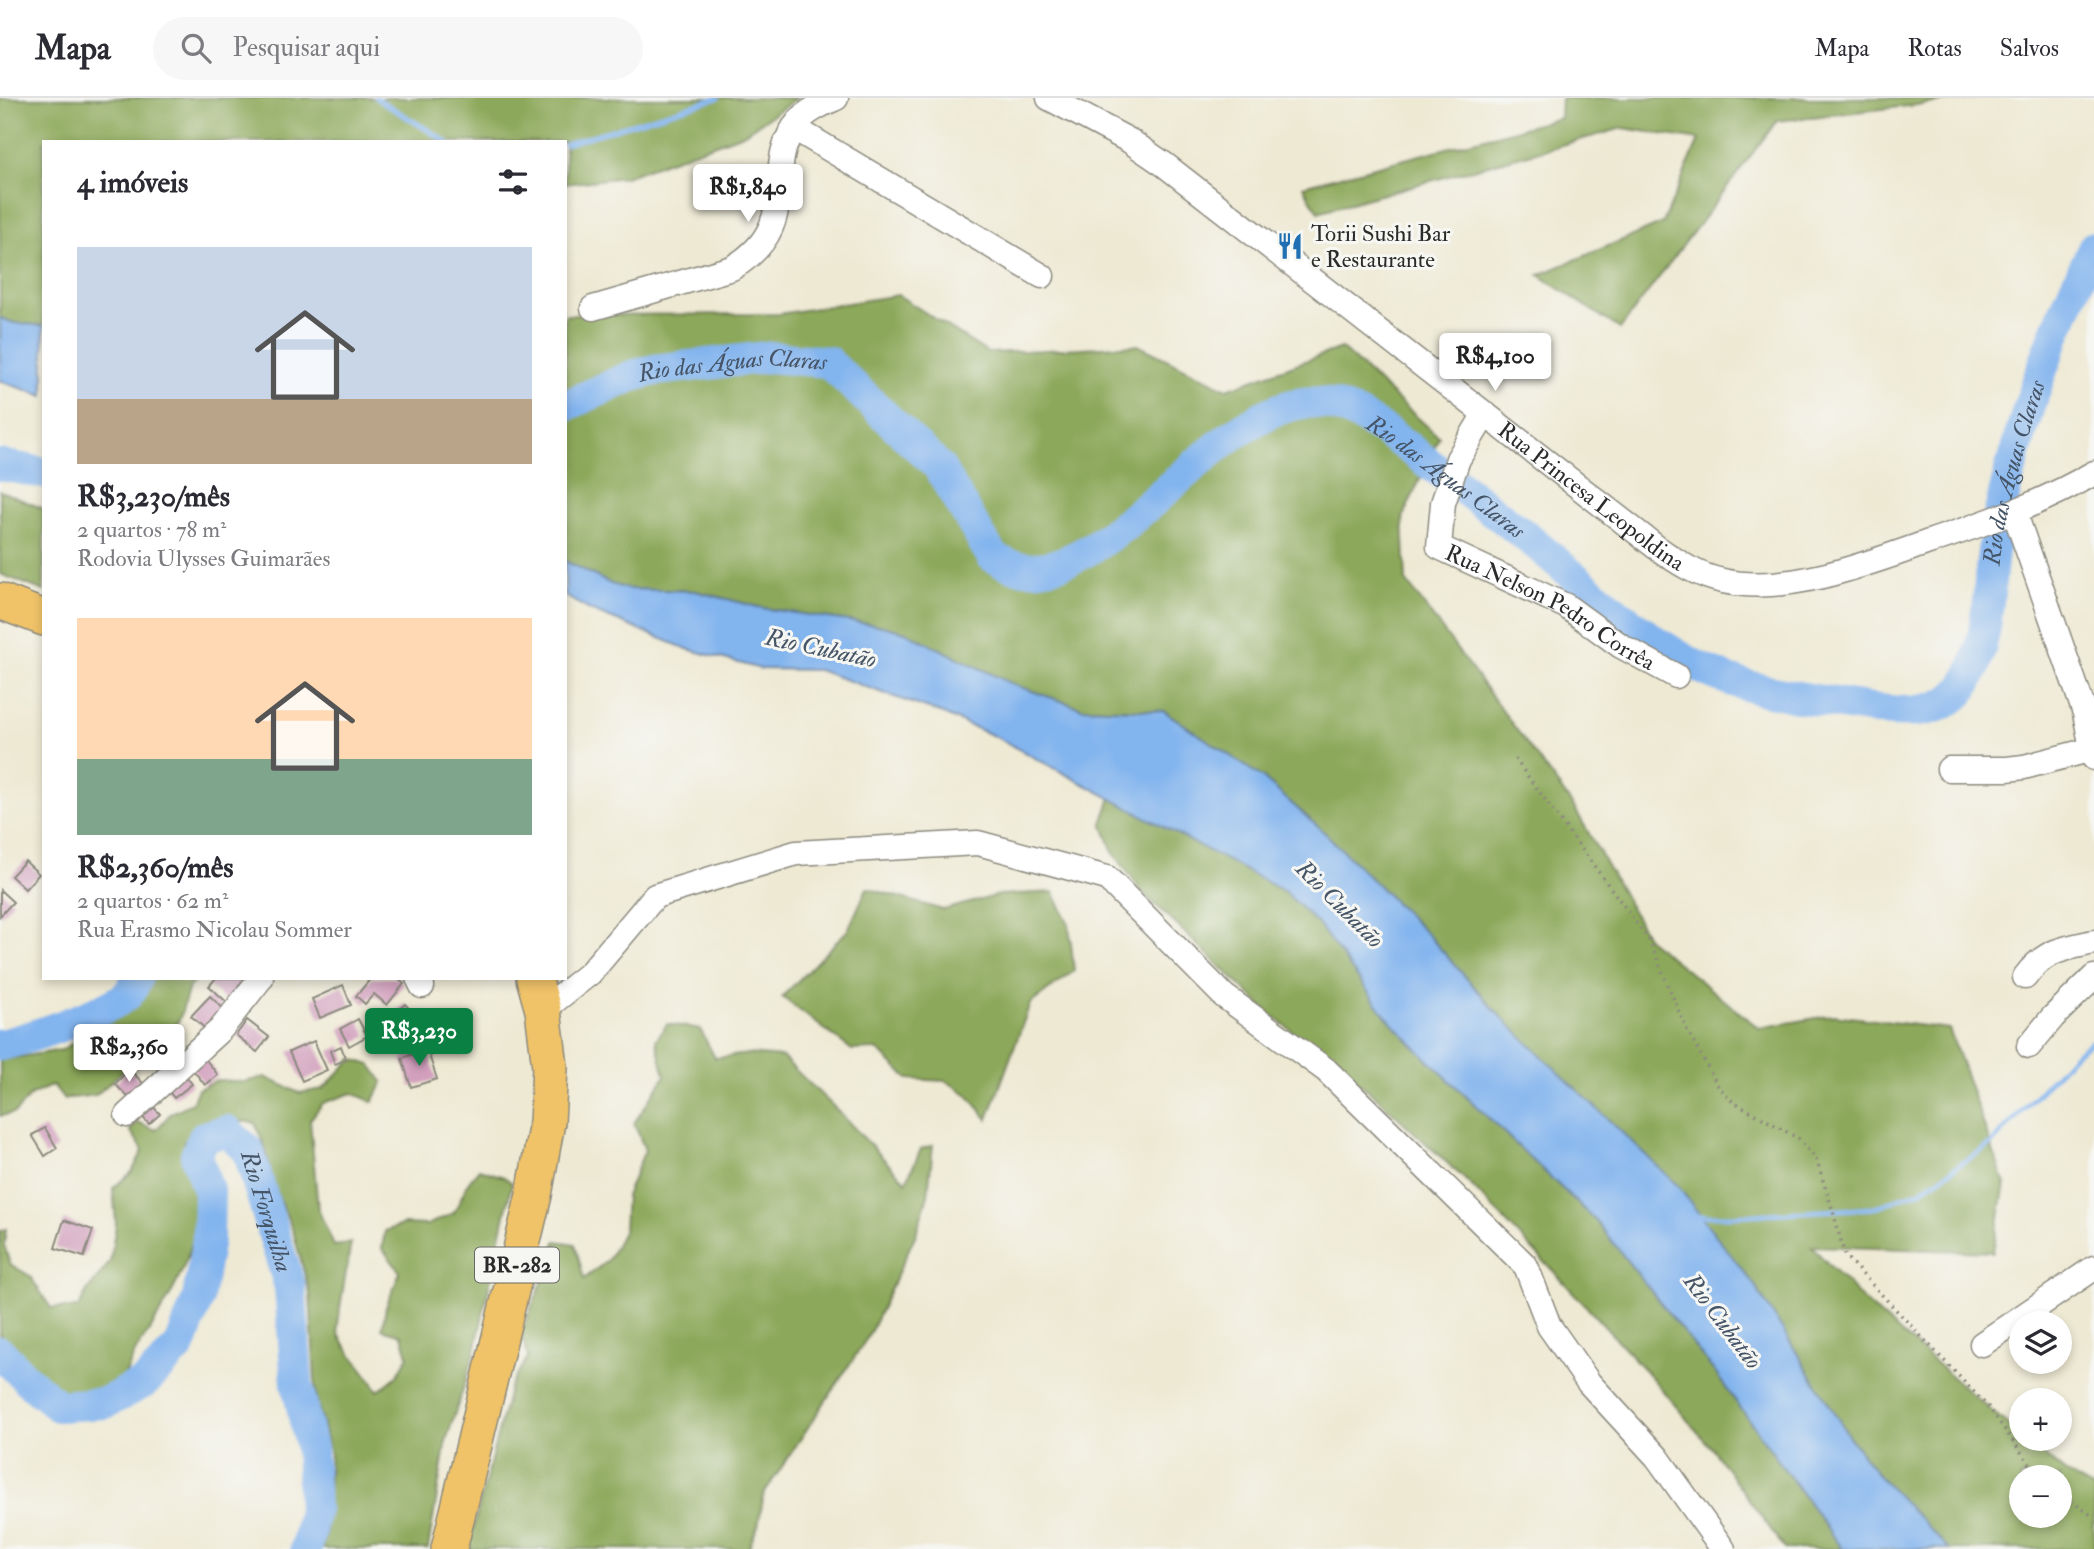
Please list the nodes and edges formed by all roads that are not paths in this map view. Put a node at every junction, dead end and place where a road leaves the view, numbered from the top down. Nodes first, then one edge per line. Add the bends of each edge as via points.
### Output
1 (836, 98) edge
2 (1049, 98) edge
3 (794, 128) junction
4 (1042, 276) dead end
5 (593, 308) dead end
6 (1485, 414) junction
7 (2094, 473) edge
8 (2009, 513) junction
9 (0, 601) edge
10 (42, 617) edge
11 (1676, 676) dead end
12 (2093, 753) edge
13 (1950, 769) dead end
14 (2094, 942) edge
15 (2025, 977) dead end
16 (2094, 977) edge
17 (259, 980) edge
18 (539, 994) edge
19 (2029, 1046) dead end
20 (127, 1115) dead end
21 (2094, 1268) edge
22 (1982, 1344) dead end
23 (449, 1549) edge
24 (1723, 1549) edge

1 - 3 street via 809,112
2 - 6 street, Rua Princesa Leopoldina via 1165,165
3 - 4 street
3 - 5 street via 783,156 771,229 745,261
6 - 8 street, Rua Princesa Leopoldina via 1673,559 1724,582 1765,584 1804,579 1877,560
6 - 11 street, Rua Nelson Pedro Corrêa via 1458,459 1443,503 1439,547 1566,606 1621,646
7 - 8 street, Rua Princesa Leopoldina
8 - 12 street via 2082,702
9 - 10 highway
12 - 13 street via 2007,769
14 - 15 street via 2053,952
16 - 19 street
17 - 20 street via 221,1029
18 - 23 highway, BR-282 via 550,1067 545,1135
18 - 24 street via 590,973 655,896 796,853 978,843 1107,878 1224,996 1326,1070 1526,1266 1549,1326 1589,1383 1657,1457
21 - 22 street

